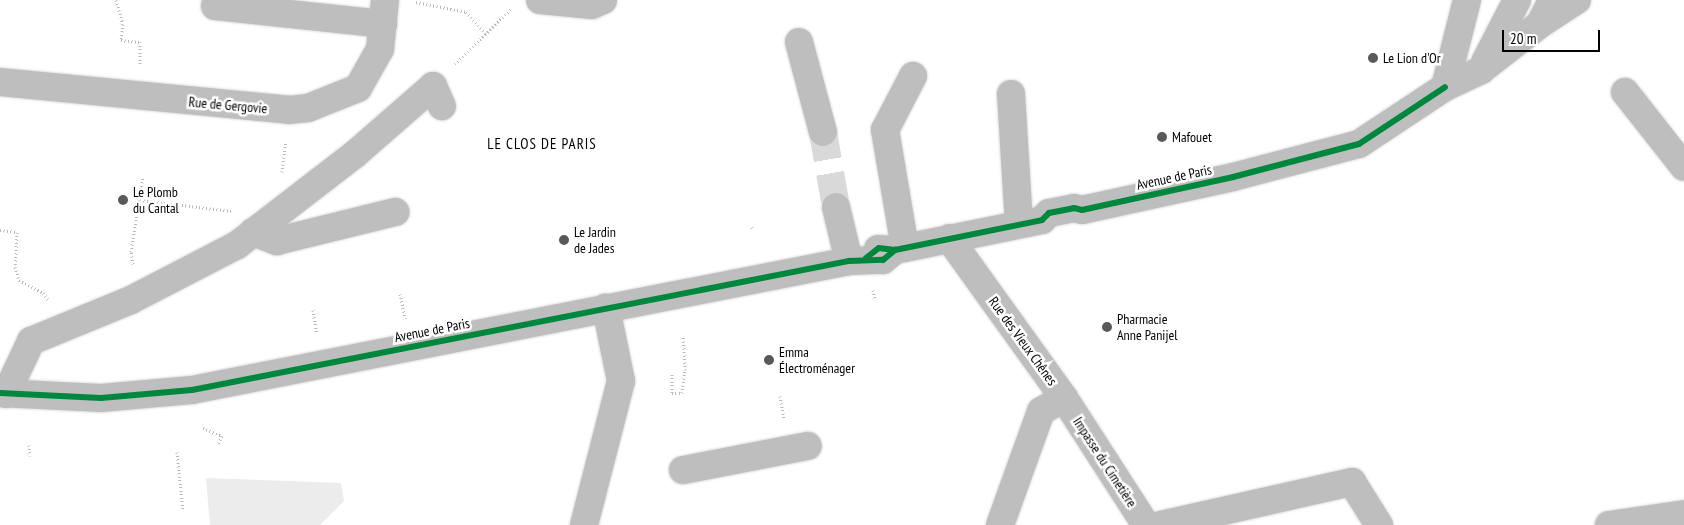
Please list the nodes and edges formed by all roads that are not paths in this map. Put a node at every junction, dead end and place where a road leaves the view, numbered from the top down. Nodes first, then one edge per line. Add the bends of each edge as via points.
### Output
1 (540, 0) edge
2 (603, 0) edge
3 (1517, 0) edge
4 (1577, 0) edge
5 (1465, 2) edge
6 (215, 6) dead end
7 (392, 8) edge
8 (1546, 12) edge
9 (799, 42) dead end
10 (1481, 70) junction
11 (913, 76) dead end
12 (0, 82) edge
13 (1445, 87) junction
14 (1625, 92) dead end
15 (1011, 94) dead end
16 (438, 96) road end
17 (823, 132) tunnel mouth
18 (1684, 167) edge
19 (836, 207) tunnel mouth
20 (395, 212) dead end
21 (1030, 222) junction
22 (253, 232) junction
23 (949, 238) junction
24 (900, 249) junction
25 (858, 260) junction
26 (606, 308) junction
27 (3, 394) edge
28 (1064, 398) junction
29 (808, 446) dead end
30 (683, 470) dead end
31 (1684, 514) edge
32 (584, 525) edge
33 (1000, 525) edge
34 (1146, 525) edge
35 (1161, 525) edge
36 (1379, 525) edge
37 (1609, 525) edge

1 - 2 main road via 592,5
3 - 10 main road
4 - 8 main road, Avenue de Paris
5 - 13 main road
6 - 7 main road
7 - 12 main road, Rue de Gergovie via 380,49 358,88 308,108 289,110
8 - 10 main road, Avenue de Paris
9 - 17 main road
10 - 13 main road, Avenue de Paris
11 - 24 main road via 885,130
13 - 21 main road, Avenue de Paris via 1359,144 1233,177 1082,210 1079,220 1055,226
14 - 18 main road
15 - 21 main road
16 - 22 main road
19 - 25 main road
20 - 22 main road via 277,242
21 - 23 main road, Avenue de Paris
22 - 27 main road via 218,262 31,341 30,359
23 - 24 main road, Avenue de Paris
23 - 28 main road, Rue des Vieux Chênes
24 - 25 main road, Avenue de Paris via 883,260
25 - 26 main road, Avenue de Paris
26 - 27 main road, Avenue de Paris via 192,390 101,398
26 - 32 main road via 621,381
28 - 33 main road, Rue des Vieux Chênes via 1041,411
28 - 34 main road, Impasse du Cimetière
29 - 30 main road
31 - 37 main road
35 - 36 main road via 1352,482

